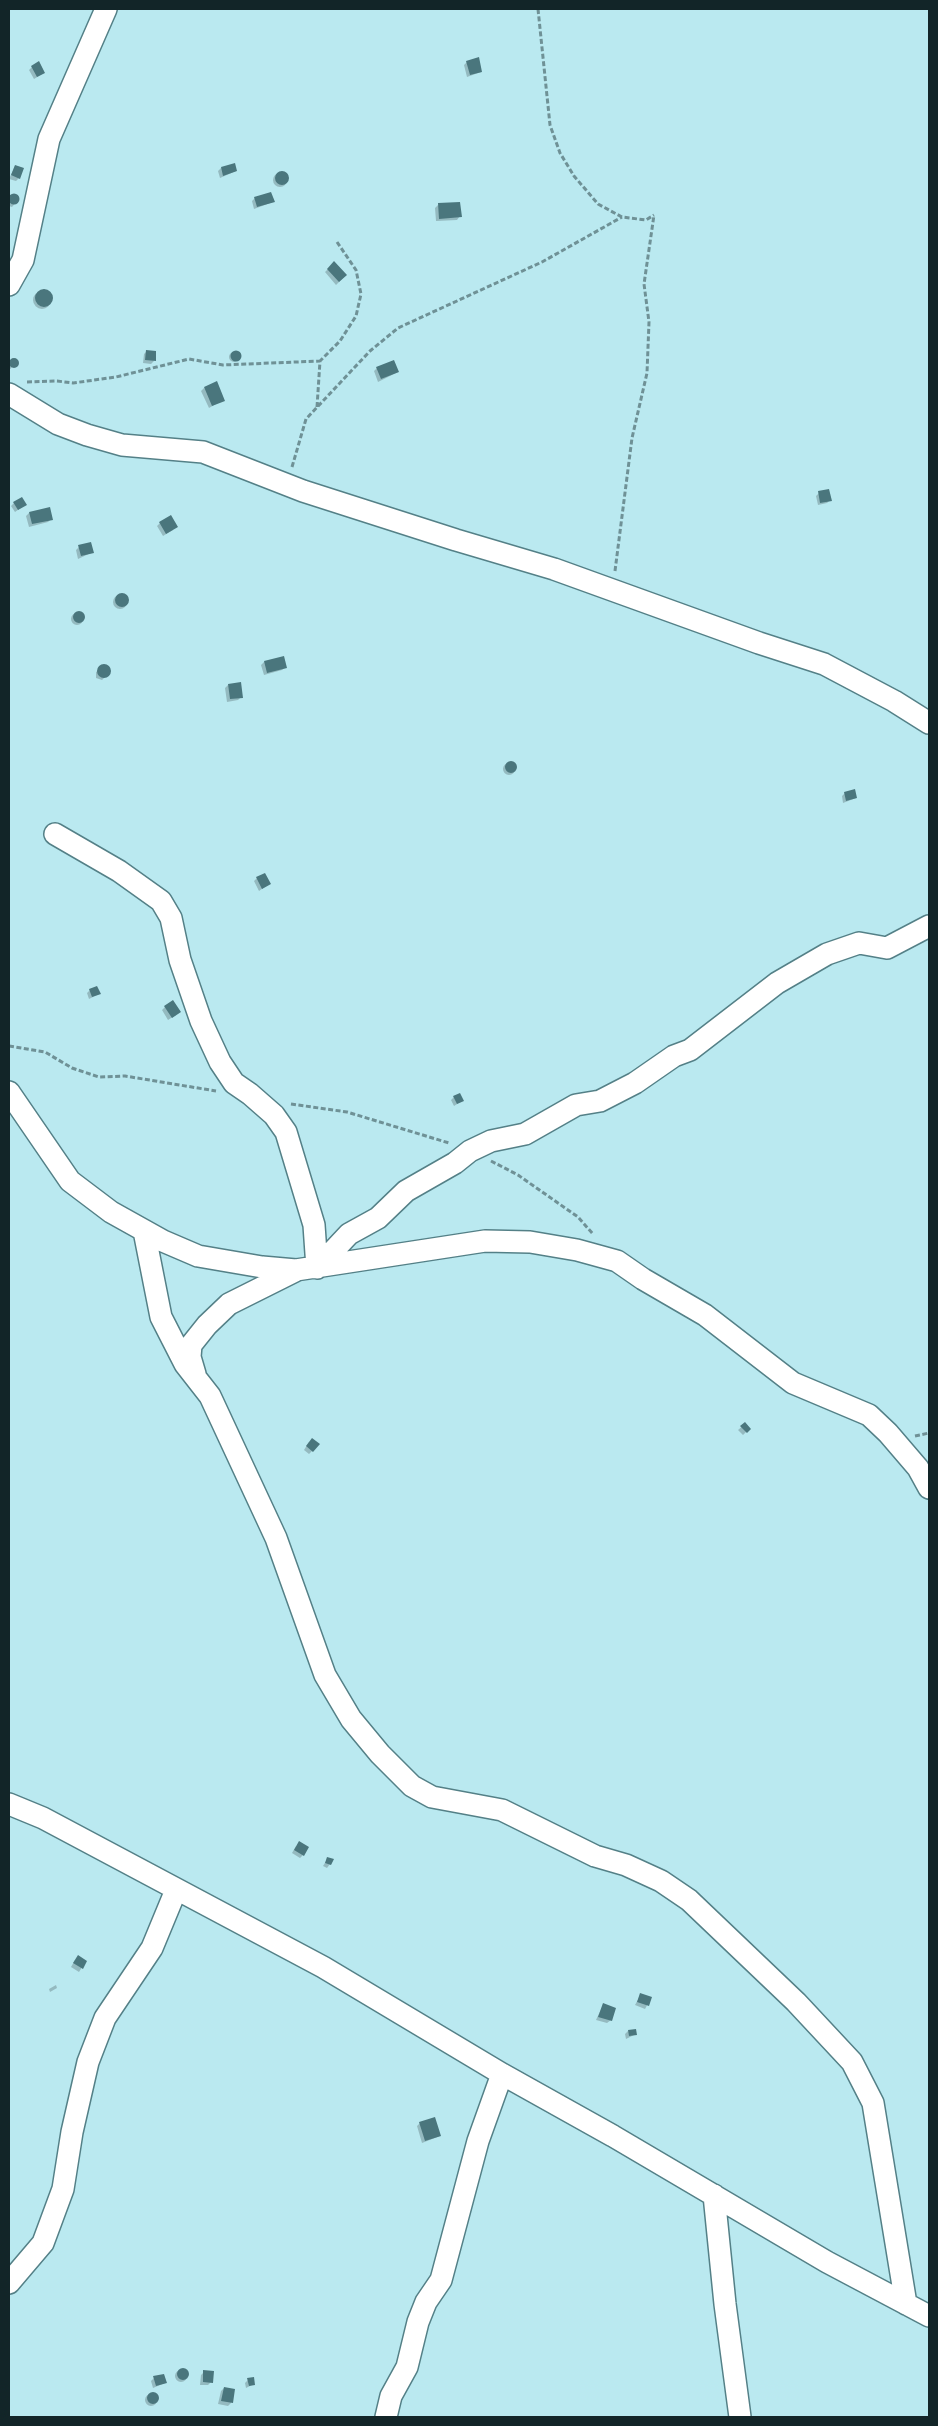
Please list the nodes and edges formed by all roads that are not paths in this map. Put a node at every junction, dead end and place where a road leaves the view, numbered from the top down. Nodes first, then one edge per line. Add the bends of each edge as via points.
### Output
1 (106, 9) edge
2 (9, 284) edge
3 (14, 388) edge
4 (929, 724) edge
5 (55, 834) dead end
6 (929, 926) edge
7 (9, 1092) edge
8 (144, 1231) junction
9 (317, 1268) junction
10 (296, 1270) junction
11 (196, 1379) junction
12 (929, 1488) edge
13 (9, 1804) edge
14 (176, 1890) junction
15 (502, 2074) junction
16 (714, 2195) junction
17 (9, 2283) edge
18 (906, 2304) junction
19 (929, 2316) edge
20 (386, 2417) edge
21 (740, 2417) edge

1 - 2 street via 49,140 23,260
3 - 4 street via 58,424 87,436 122,445 203,452 288,485 613,589 824,664 894,701
5 - 9 street via 119,871 161,901 171,918 180,960 201,1021 220,1062 234,1083 274,1115 286,1132 314,1225
6 - 9 street via 887,948 859,943 827,954 777,983 690,1050 674,1056 635,1083 600,1101 576,1105 525,1134 491,1141 470,1151 406,1191 378,1218 349,1234
7 - 8 street via 70,1181 111,1212
8 - 10 street via 198,1256
8 - 11 street via 161,1316 184,1364
9 - 10 street
9 - 12 street via 485,1241 530,1242 617,1261 705,1315 793,1383 868,1415 912,1461
10 - 11 street via 229,1304 207,1325 191,1345 190,1357
11 - 18 street via 210,1396 276,1538 325,1675 351,1719 380,1754 412,1786 432,1797 502,1810 595,1856 661,1881 689,1900 718,1927 796,2002 852,2062 873,2103
13 - 14 street via 43,1818
14 - 15 street via 323,1967
14 - 17 street via 152,1948 105,2018 88,2062 63,2189 43,2243
15 - 16 street
15 - 20 street via 478,2141 441,2280 426,2302 407,2368 391,2396
16 - 18 street
16 - 21 street
18 - 19 street

